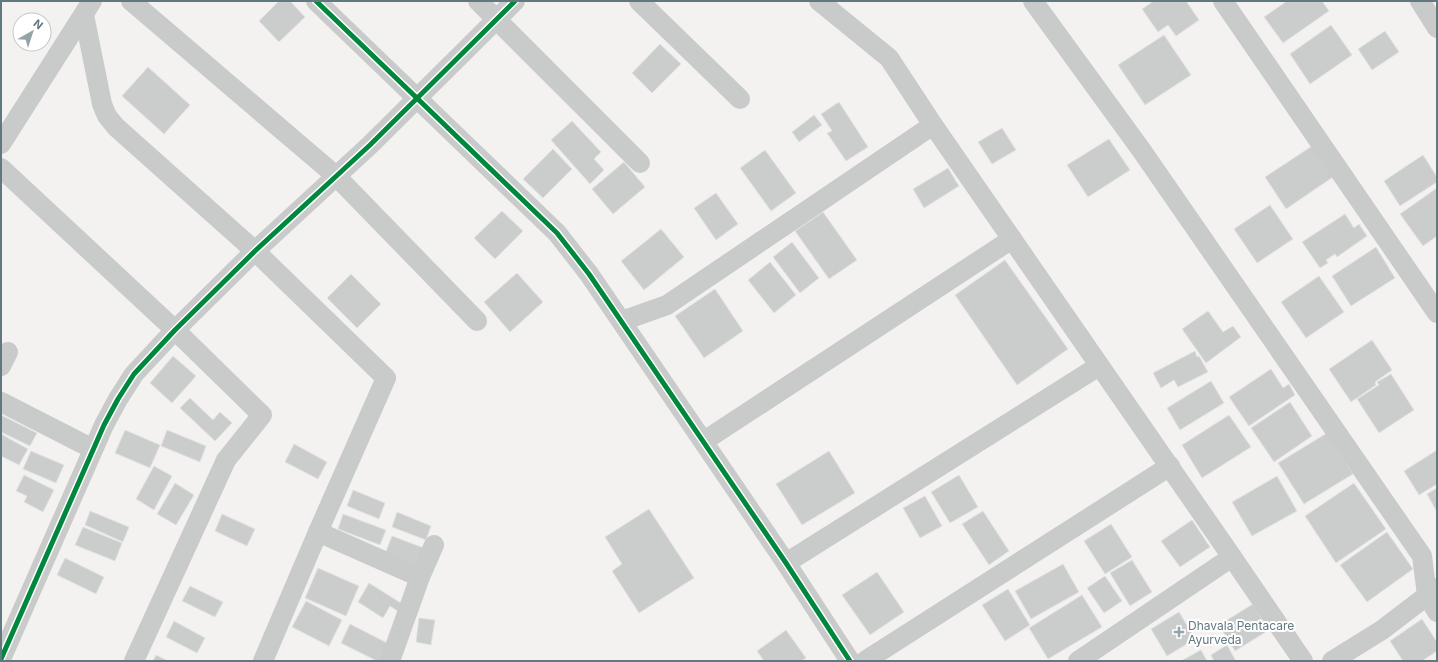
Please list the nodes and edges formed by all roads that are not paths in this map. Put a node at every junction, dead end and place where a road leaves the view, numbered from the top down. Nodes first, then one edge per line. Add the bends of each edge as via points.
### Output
1 (131, 1) edge
2 (316, 1) edge
3 (478, 1) edge
4 (515, 1) edge
5 (639, 1) edge
6 (819, 1) edge
7 (1033, 1) edge
8 (1222, 1) edge
9 (1420, 1) edge
10 (88, 8) edge
11 (497, 20) junction
12 (1437, 28) edge
13 (416, 99) junction
14 (740, 99) dead end
15 (933, 125) junction
16 (1, 144) edge
17 (640, 163) dead end
18 (1, 168) edge
19 (336, 176) junction
20 (1012, 239) junction
21 (254, 251) junction
22 (1437, 314) edge
23 (477, 321) dead end
24 (622, 321) junction
25 (175, 330) junction
26 (1099, 366) junction
27 (1, 402) edge
28 (704, 441) junction
29 (93, 449) junction
30 (1170, 466) junction
31 (318, 532) junction
32 (434, 545) dead end
33 (1232, 557) junction
34 (786, 563) junction
35 (420, 577) junction
36 (1434, 599) edge
37 (1, 659) edge
38 (134, 661) edge
39 (264, 661) edge
40 (390, 661) edge
41 (850, 661) edge
42 (865, 661) edge
43 (1078, 661) edge
44 (1303, 661) edge
45 (1332, 661) edge

1 - 19 street
2 - 13 street
3 - 11 street
4 - 11 street
5 - 14 street
6 - 15 street via 889,58
7 - 36 street via 1147,158 1422,556
8 - 22 street
9 - 12 street
10 - 16 street
10 - 21 street via 102,104 107,116 116,127
11 - 13 street
11 - 17 street
13 - 19 street
13 - 24 street via 557,233 590,274
15 - 20 street
15 - 24 street via 667,305
18 - 25 street
19 - 21 street
19 - 23 street
20 - 26 street
20 - 28 street
21 - 25 street
21 - 31 street via 386,378
24 - 28 street
25 - 29 street via 134,374 104,424
25 - 38 street via 262,415 226,460
26 - 30 street
26 - 34 street
27 - 29 street
28 - 34 street
29 - 37 street
30 - 33 street
30 - 42 street
31 - 35 street
31 - 39 street
32 - 35 street
33 - 43 street
33 - 44 street
34 - 41 street
35 - 40 street
36 - 45 street

